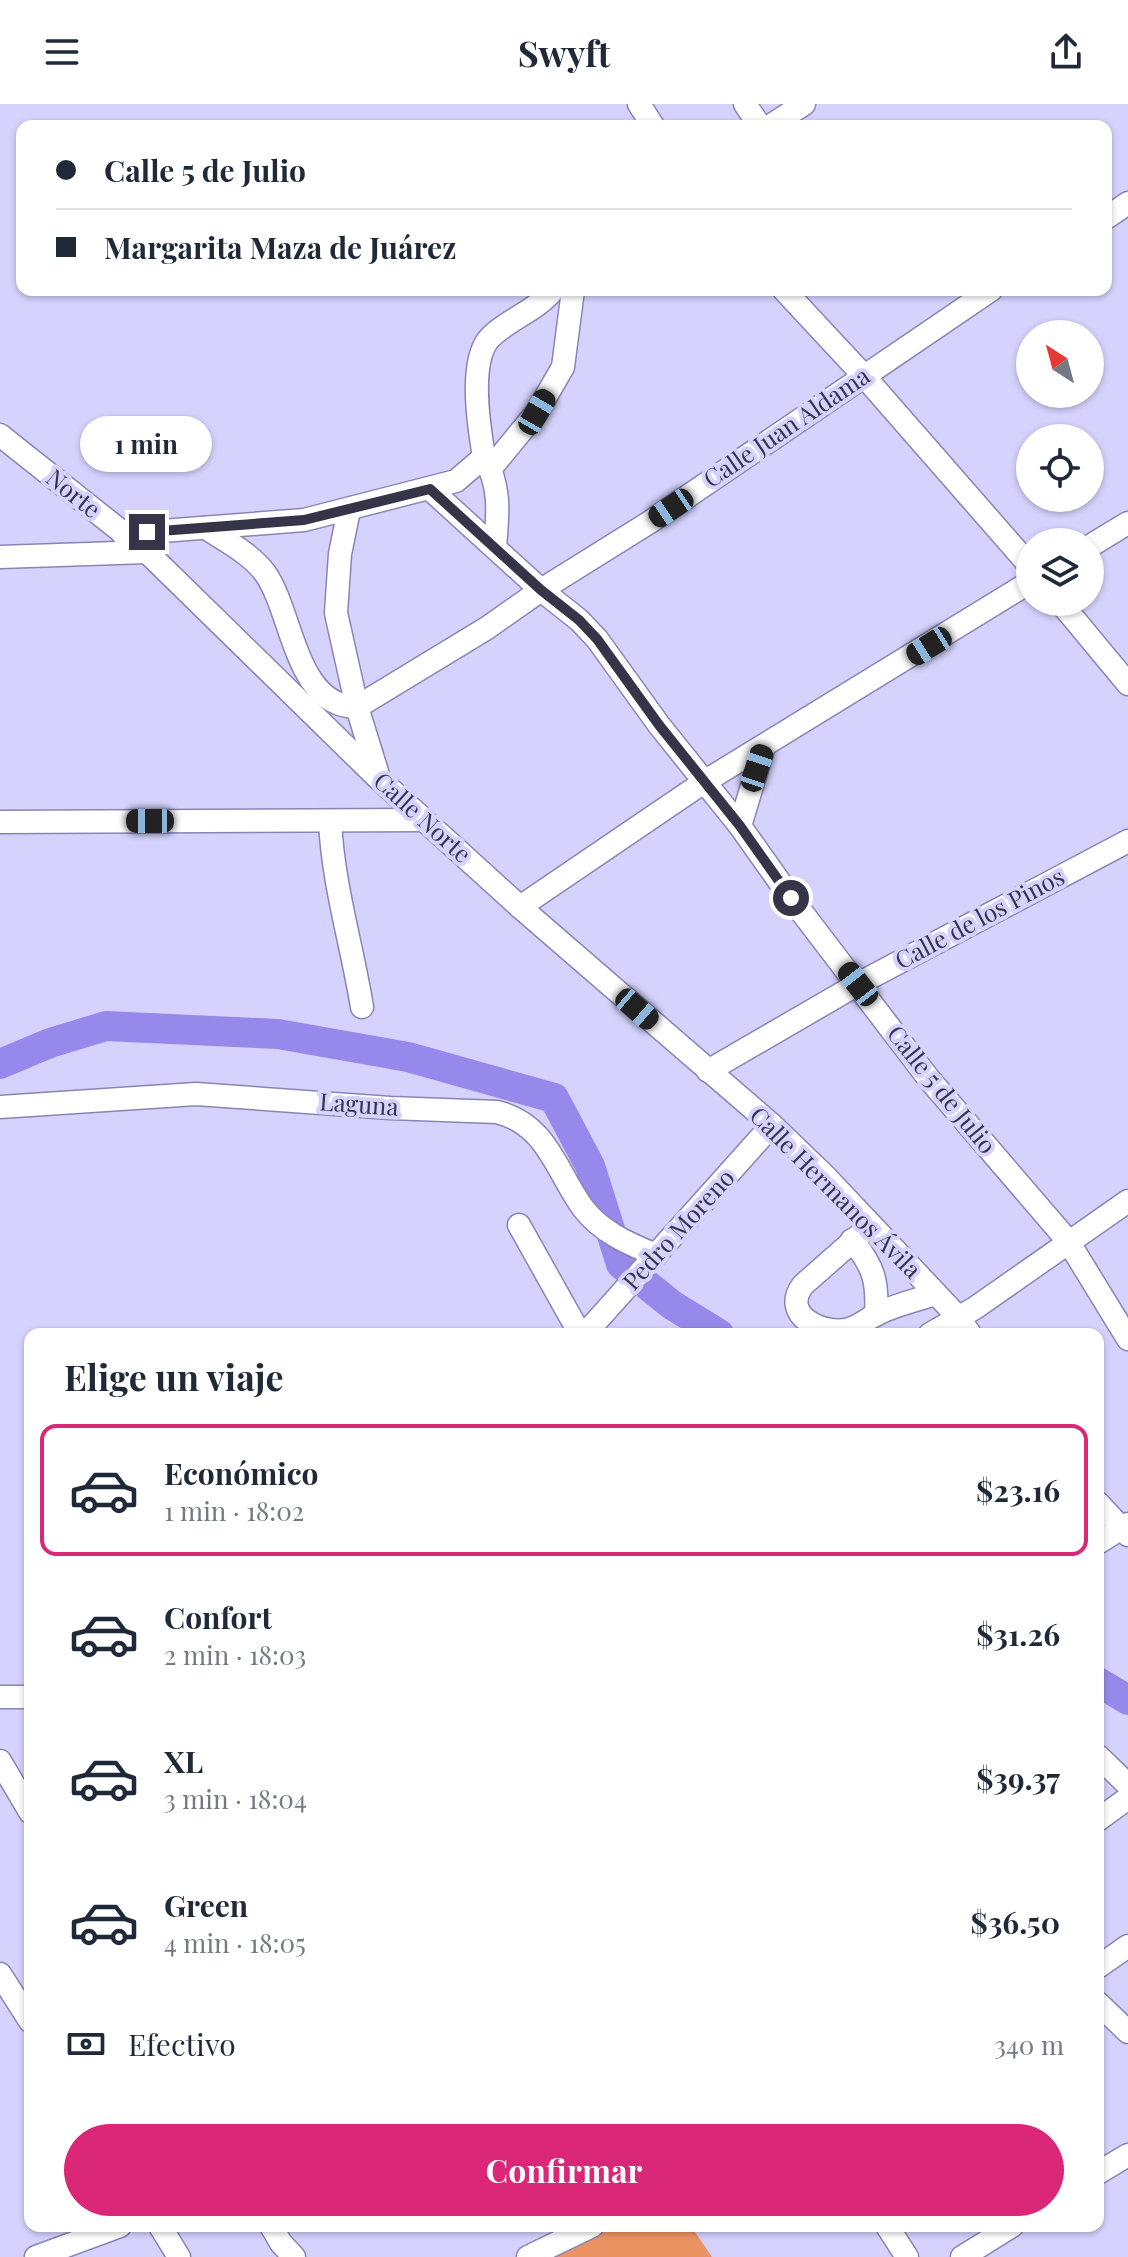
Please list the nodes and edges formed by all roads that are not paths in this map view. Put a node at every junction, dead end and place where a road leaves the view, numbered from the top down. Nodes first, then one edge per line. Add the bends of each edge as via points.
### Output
1 (804, 104) edge
2 (779, 120) edge
3 (545, 296) edge
4 (572, 296) edge
5 (790, 296) edge
6 (982, 296) edge
7 (864, 376) junction
8 (0, 435) edge
9 (488, 463) junction
10 (430, 489) junction
11 (349, 510) junction
12 (1128, 523) edge
13 (206, 528) junction
14 (123, 534) junction
15 (1104, 538) edge
16 (495, 547) junction
17 (1016, 550) edge
18 (147, 552) junction
19 (0, 557) edge
20 (541, 590) junction
21 (1016, 591) edge
22 (1072, 616) edge
23 (1128, 684) edge
24 (357, 707) junction
25 (764, 746) junction
26 (379, 779) junction
27 (704, 782) junction
28 (424, 820) junction
29 (330, 821) junction
30 (0, 822) edge
31 (740, 826) junction
32 (1128, 841) edge
33 (520, 907) junction
34 (858, 984) junction
35 (362, 1007) dead end
36 (708, 1071) junction
37 (0, 1107) edge
38 (772, 1125) junction
39 (1128, 1201) edge
40 (519, 1225) dead end
41 (871, 1225) junction
42 (852, 1240) junction
43 (1068, 1241) junction
44 (650, 1262) junction
45 (936, 1294) junction
46 (876, 1315) junction
47 (965, 1326) edge
48 (579, 1328) edge
49 (588, 1328) edge
50 (824, 1328) edge
51 (852, 1328) edge
52 (1128, 1337) edge
53 (1104, 1509) edge
54 (1126, 1529) edge
55 (1104, 1540) edge
56 (0, 1697) edge
57 (24, 1697) edge
58 (0, 1761) edge
59 (1104, 1762) edge
60 (1128, 1785) edge
61 (1128, 1798) edge
62 (24, 1802) edge
63 (1104, 1816) edge
64 (1128, 1946) edge
65 (1104, 1963) edge
66 (0, 1974) edge
67 (1104, 2009) edge
68 (24, 2012) edge
69 (1128, 2032) edge
70 (1128, 2155) edge
71 (1104, 2169) edge
72 (104, 2232) edge
73 (164, 2232) edge
74 (275, 2232) edge
75 (580, 2232) edge
76 (891, 2232) edge
77 (1002, 2232) edge
78 (36, 2257) edge
79 (179, 2257) edge
80 (294, 2257) edge
81 (528, 2257) edge
82 (907, 2257) edge
83 (962, 2257) edge

1 - 2 street
3 - 9 street via 489,340 478,364 479,428
4 - 9 street via 563,367 537,412
5 - 7 street
6 - 7 street, Calle Juan Aldama
7 - 17 street
7 - 20 street, Calle Juan Aldama
8 - 14 street, Norte
9 - 10 street
9 - 16 street via 498,497
10 - 11 street
10 - 16 street, Calle 5 de Julio
11 - 13 street via 304,520
11 - 24 street via 336,613
12 - 15 street
13 - 14 street
13 - 24 street via 264,572 311,679 337,704
14 - 18 street, Norte
16 - 20 street, Calle 5 de Julio
18 - 19 street
18 - 26 street, Calle Norte
20 - 24 street, Calle Juan Aldama
20 - 27 street, Calle 5 de Julio via 597,639
21 - 25 street
22 - 23 street
24 - 26 street
25 - 27 street
25 - 31 street
26 - 28 street, Calle Norte
27 - 31 street, Calle 5 de Julio
27 - 33 street
28 - 29 street
28 - 33 street, Calle Norte
29 - 30 street
29 - 35 street via 332,864
31 - 34 street, Calle 5 de Julio
32 - 34 street, Calle de los Pinos
33 - 36 street, Calle Norte
34 - 36 street, Calle de los Pinos
34 - 43 street, Calle 5 de Julio via 929,1079
36 - 38 street, Calle Hermanos Ávila
37 - 44 street, Laguna via 196,1094 497,1112 535,1132 582,1207
38 - 41 street, Calle Hermanos Ávila
38 - 44 street, Pedro Moreno
39 - 43 street
40 - 48 street
41 - 42 street
41 - 45 street, Calle Hermanos Ávila
42 - 46 street via 872,1268
42 - 50 street via 796,1294 794,1305
43 - 47 street
43 - 52 street, Calle 5 de Julio
44 - 49 street, Pedro Moreno
45 - 46 street
45 - 47 street, Calle Hermanos Ávila
46 - 51 street
53 - 54 street
54 - 55 street
56 - 57 street
58 - 62 street
59 - 60 street
61 - 63 street
64 - 65 street
66 - 68 street
67 - 69 street
70 - 71 street
72 - 78 street
73 - 79 street
74 - 80 street
75 - 81 street
76 - 82 street
77 - 83 street

